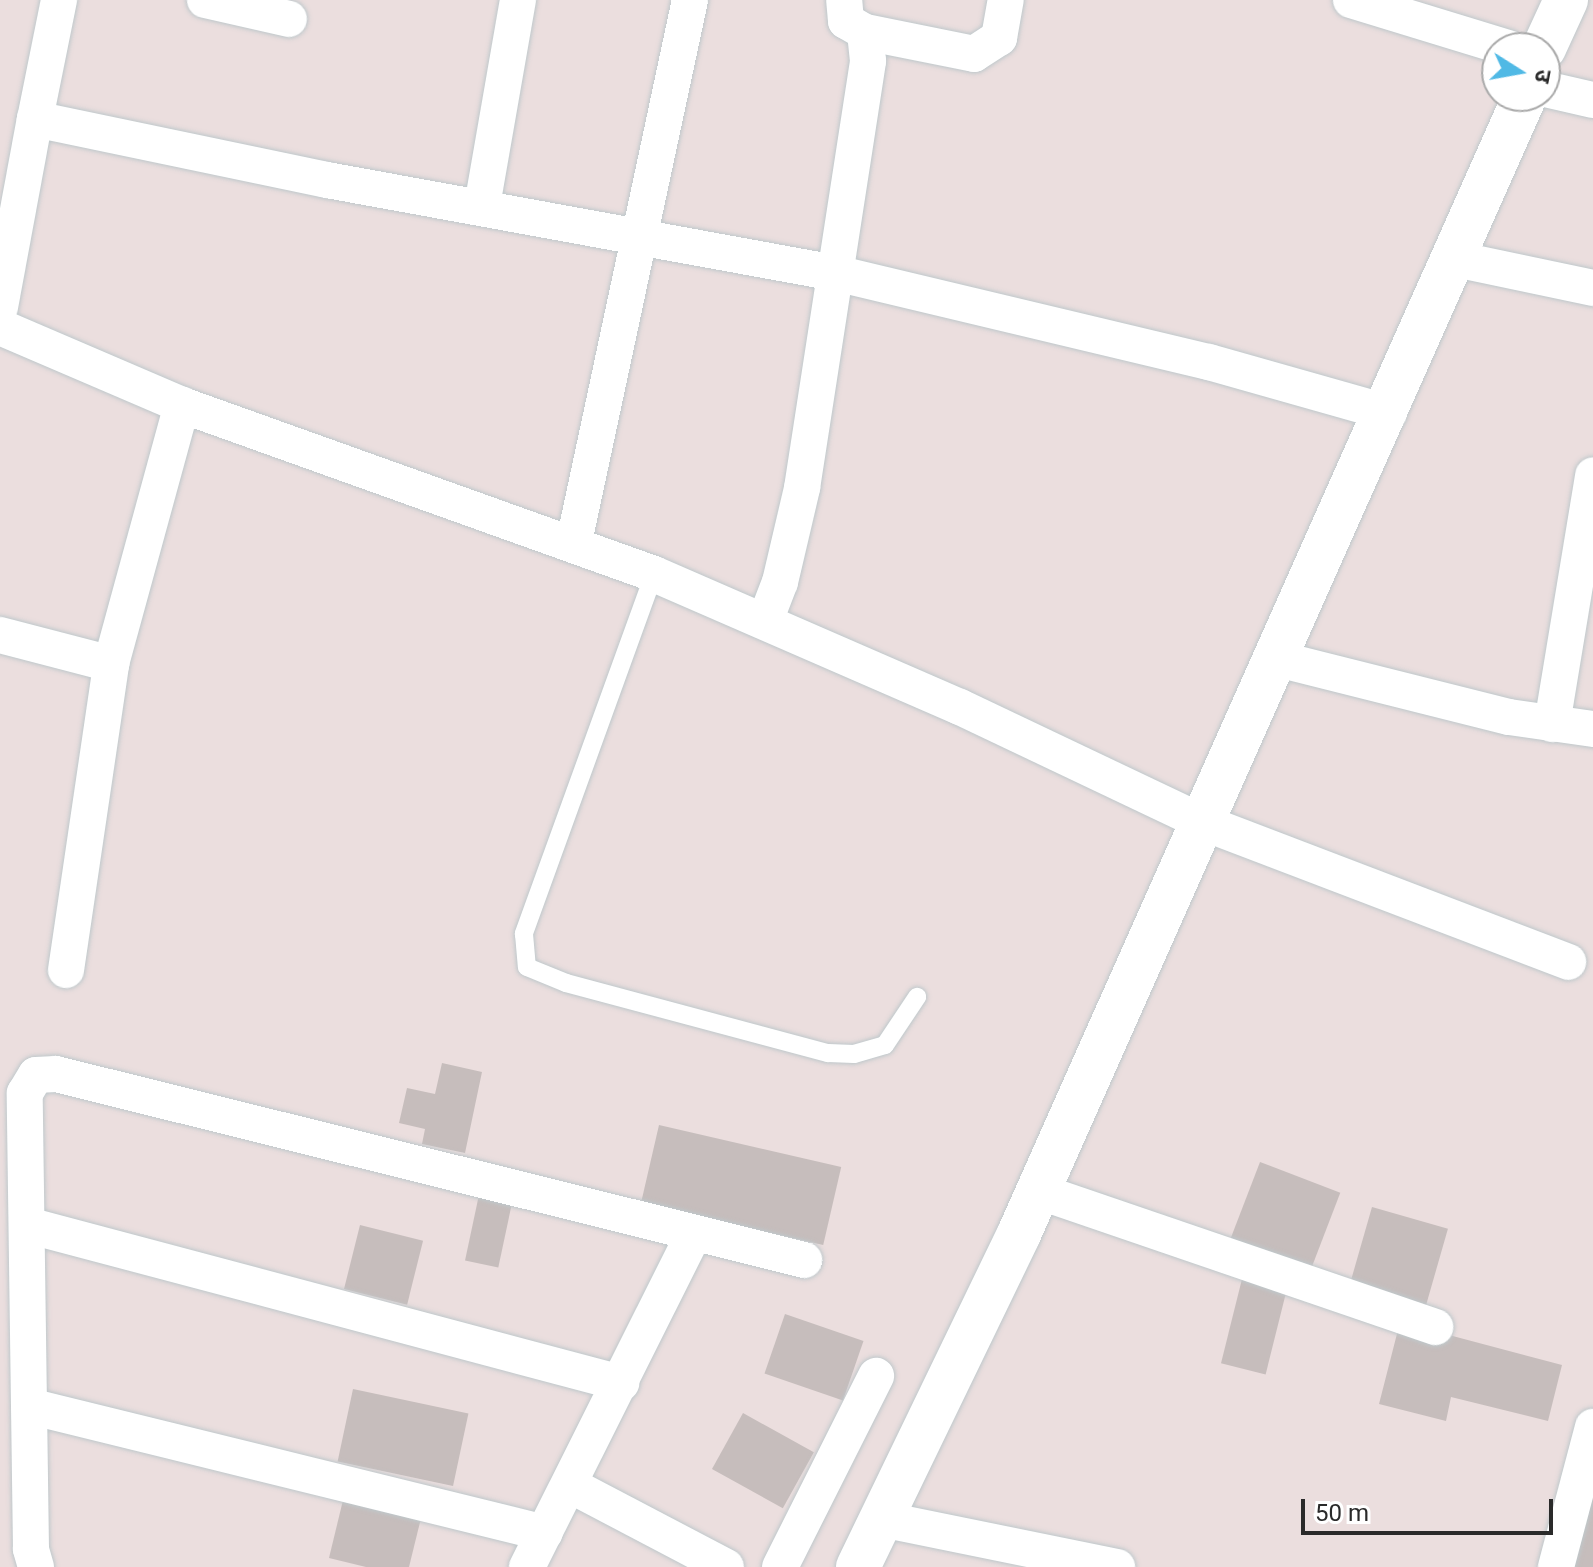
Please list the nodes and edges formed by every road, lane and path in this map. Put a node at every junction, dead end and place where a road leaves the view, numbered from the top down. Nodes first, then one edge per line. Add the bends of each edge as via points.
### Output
1 (59, 0) edge
2 (205, 0) edge
3 (518, 0) edge
4 (690, 0) edge
5 (844, 0) edge
6 (1006, 0) edge
7 (1351, 0) edge
8 (1566, 0) edge
9 (289, 19) dead end
10 (865, 32) junction
11 (1551, 32) edge
12 (1481, 40) edge
13 (1561, 93) edge
14 (1593, 100) edge
15 (1518, 112) edge
16 (35, 119) junction
17 (482, 206) junction
18 (642, 238) junction
19 (1451, 258) junction
20 (835, 273) junction
21 (1593, 288) edge
22 (0, 307) edge
23 (0, 327) edge
24 (182, 405) junction
25 (1389, 413) junction
26 (1592, 492) edge
27 (574, 542) junction
28 (654, 574) junction
29 (765, 621) junction
30 (0, 635) edge
31 (1274, 658) junction
32 (111, 664) junction
33 (1552, 724) junction
34 (1593, 729) edge
35 (1202, 822) junction
36 (1568, 962) dead end
37 (66, 970) dead end
38 (917, 997) dead end
39 (1038, 1191) junction
40 (27, 1225) junction
41 (694, 1233) junction
42 (804, 1260) dead end
43 (1435, 1327) dead end
44 (876, 1376) dead end
45 (621, 1383) junction
46 (29, 1406) junction
47 (1593, 1427) edge
48 (570, 1485) junction
49 (881, 1519) junction
50 (545, 1533) junction
51 (36, 1567) edge
52 (527, 1567) edge
53 (726, 1567) edge
54 (780, 1567) edge
55 (858, 1567) edge
56 (1117, 1567) edge
57 (1556, 1567) edge

1 - 16 street
2 - 9 street
3 - 17 street
4 - 18 street
5 - 10 street via 846,21
6 - 10 street via 999,38 974,54
7 - 12 street
8 - 11 street
10 - 20 street via 868,61
13 - 14 street
15 - 19 street
16 - 17 street
16 - 22 street
17 - 18 street
18 - 20 street
18 - 27 street
19 - 21 street
19 - 25 street
20 - 25 street via 1209,362
20 - 29 street via 802,488
23 - 24 street
24 - 27 street
24 - 32 street
25 - 31 street
26 - 33 street
27 - 28 street
28 - 29 street
28 - 38 lane via 524,934 527,967 566,983 828,1053 854,1054 885,1045
29 - 35 street
30 - 32 street
31 - 33 street
31 - 35 street
32 - 37 street
33 - 34 street
35 - 36 street
35 - 39 street
39 - 43 street
39 - 49 street
40 - 41 street via 25,1093 28,1082 47,1073
40 - 45 street
40 - 46 street
41 - 42 street
41 - 45 street
44 - 54 street
45 - 48 street
46 - 50 street
46 - 51 street via 31,1549
47 - 57 street
48 - 50 street
48 - 53 street
49 - 55 street
49 - 56 street
50 - 52 street

